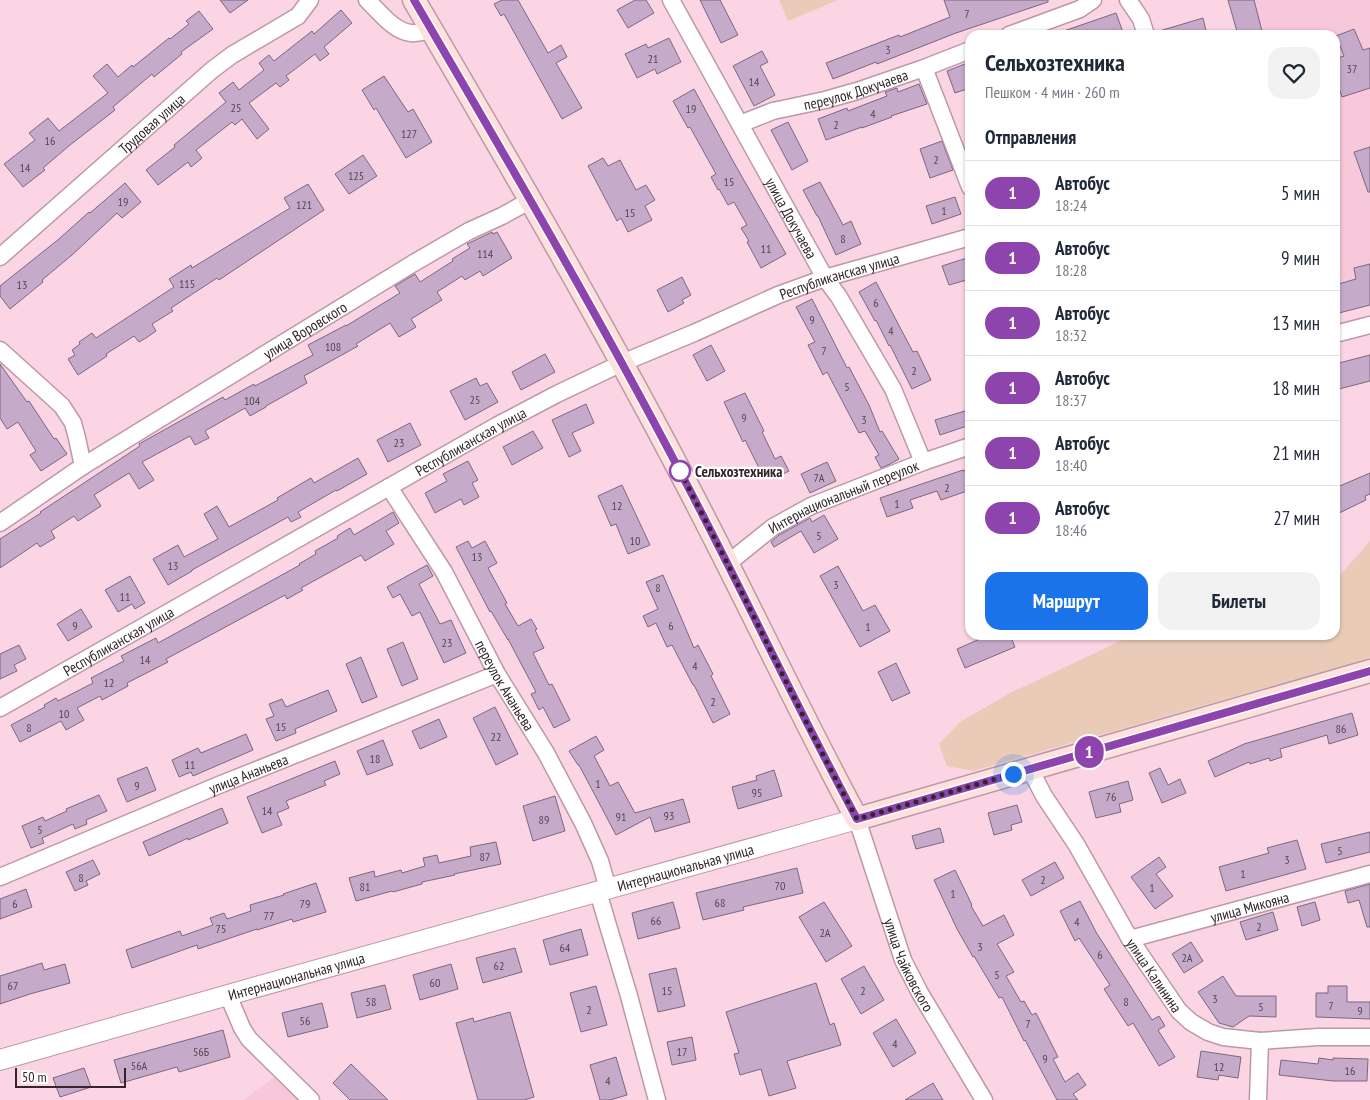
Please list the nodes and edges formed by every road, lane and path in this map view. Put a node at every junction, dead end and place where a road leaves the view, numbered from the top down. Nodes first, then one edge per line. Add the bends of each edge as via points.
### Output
1 (310, 0) edge
2 (367, 0) edge
3 (414, 0) edge
4 (672, 0) edge
5 (1093, 0) edge
6 (1128, 0) edge
7 (431, 30) junction
8 (1023, 30) edge
9 (1144, 30) edge
10 (965, 52) edge
11 (924, 68) junction
12 (740, 124) junction
13 (965, 175) edge
14 (531, 200) junction
15 (965, 238) edge
16 (0, 257) edge
17 (825, 278) junction
18 (1370, 325) edge
19 (1340, 333) edge
20 (0, 350) edge
21 (622, 363) junction
22 (965, 448) edge
23 (923, 462) junction
24 (83, 466) junction
25 (389, 487) junction
26 (0, 523) edge
27 (727, 564) junction
28 (1370, 671) edge
29 (497, 674) junction
30 (0, 708) edge
31 (1030, 769) junction
32 (857, 819) junction
33 (1370, 874) edge
34 (0, 877) edge
35 (603, 890) junction
36 (1130, 939) junction
37 (228, 995) junction
38 (1370, 1037) edge
39 (1260, 1041) junction
40 (0, 1060) edge
41 (311, 1100) edge
42 (657, 1100) edge
43 (984, 1100) edge
44 (1258, 1100) edge

1 - 16 street, Трудовая улица via 298,16 212,70
2 - 7 street via 401,30 413,34
3 - 7 main road
4 - 12 street, улица Докучаева
5 - 8 street via 1080,9
6 - 9 street
7 - 14 main road
10 - 11 street, переулок Докучаева
11 - 12 street, переулок Докучаева via 825,100 773,111
11 - 13 street
12 - 17 street, улица Докучаева
14 - 21 main road
14 - 24 street, улица Воровского via 412,264
15 - 17 street, Республиканская улица
17 - 21 street, Республиканская улица
17 - 23 street, улица Докучаева via 893,389
18 - 19 street
20 - 24 street via 62,406 73,423
21 - 25 street, Республиканская улица via 515,416
21 - 27 main road
22 - 23 street, Интернациональный переулок
23 - 27 street, Интернациональный переулок via 811,506 773,528
24 - 26 street, улица Воровского
25 - 29 street, переулок Ананьева via 444,572
25 - 30 street, Республиканская улица
27 - 32 main road
28 - 31 main road, Интернациональная улица
29 - 34 street, улица Ананьева
29 - 35 street, переулок Ананьева via 569,795 600,861
31 - 32 main road, Интернациональная улица
31 - 36 street, улица Калинина
32 - 35 street, Интернациональная улица
32 - 43 street, улица Чайковского via 903,960
33 - 36 street, улица Микояна
35 - 37 street, Интернациональная улица
35 - 42 street, переулок Ананьева
36 - 39 street, улица Калинина via 1179,1012 1191,1022 1223,1037
37 - 40 street, Интернациональная улица
37 - 41 street via 249,1039
38 - 39 street, улица Калинина
39 - 44 street

